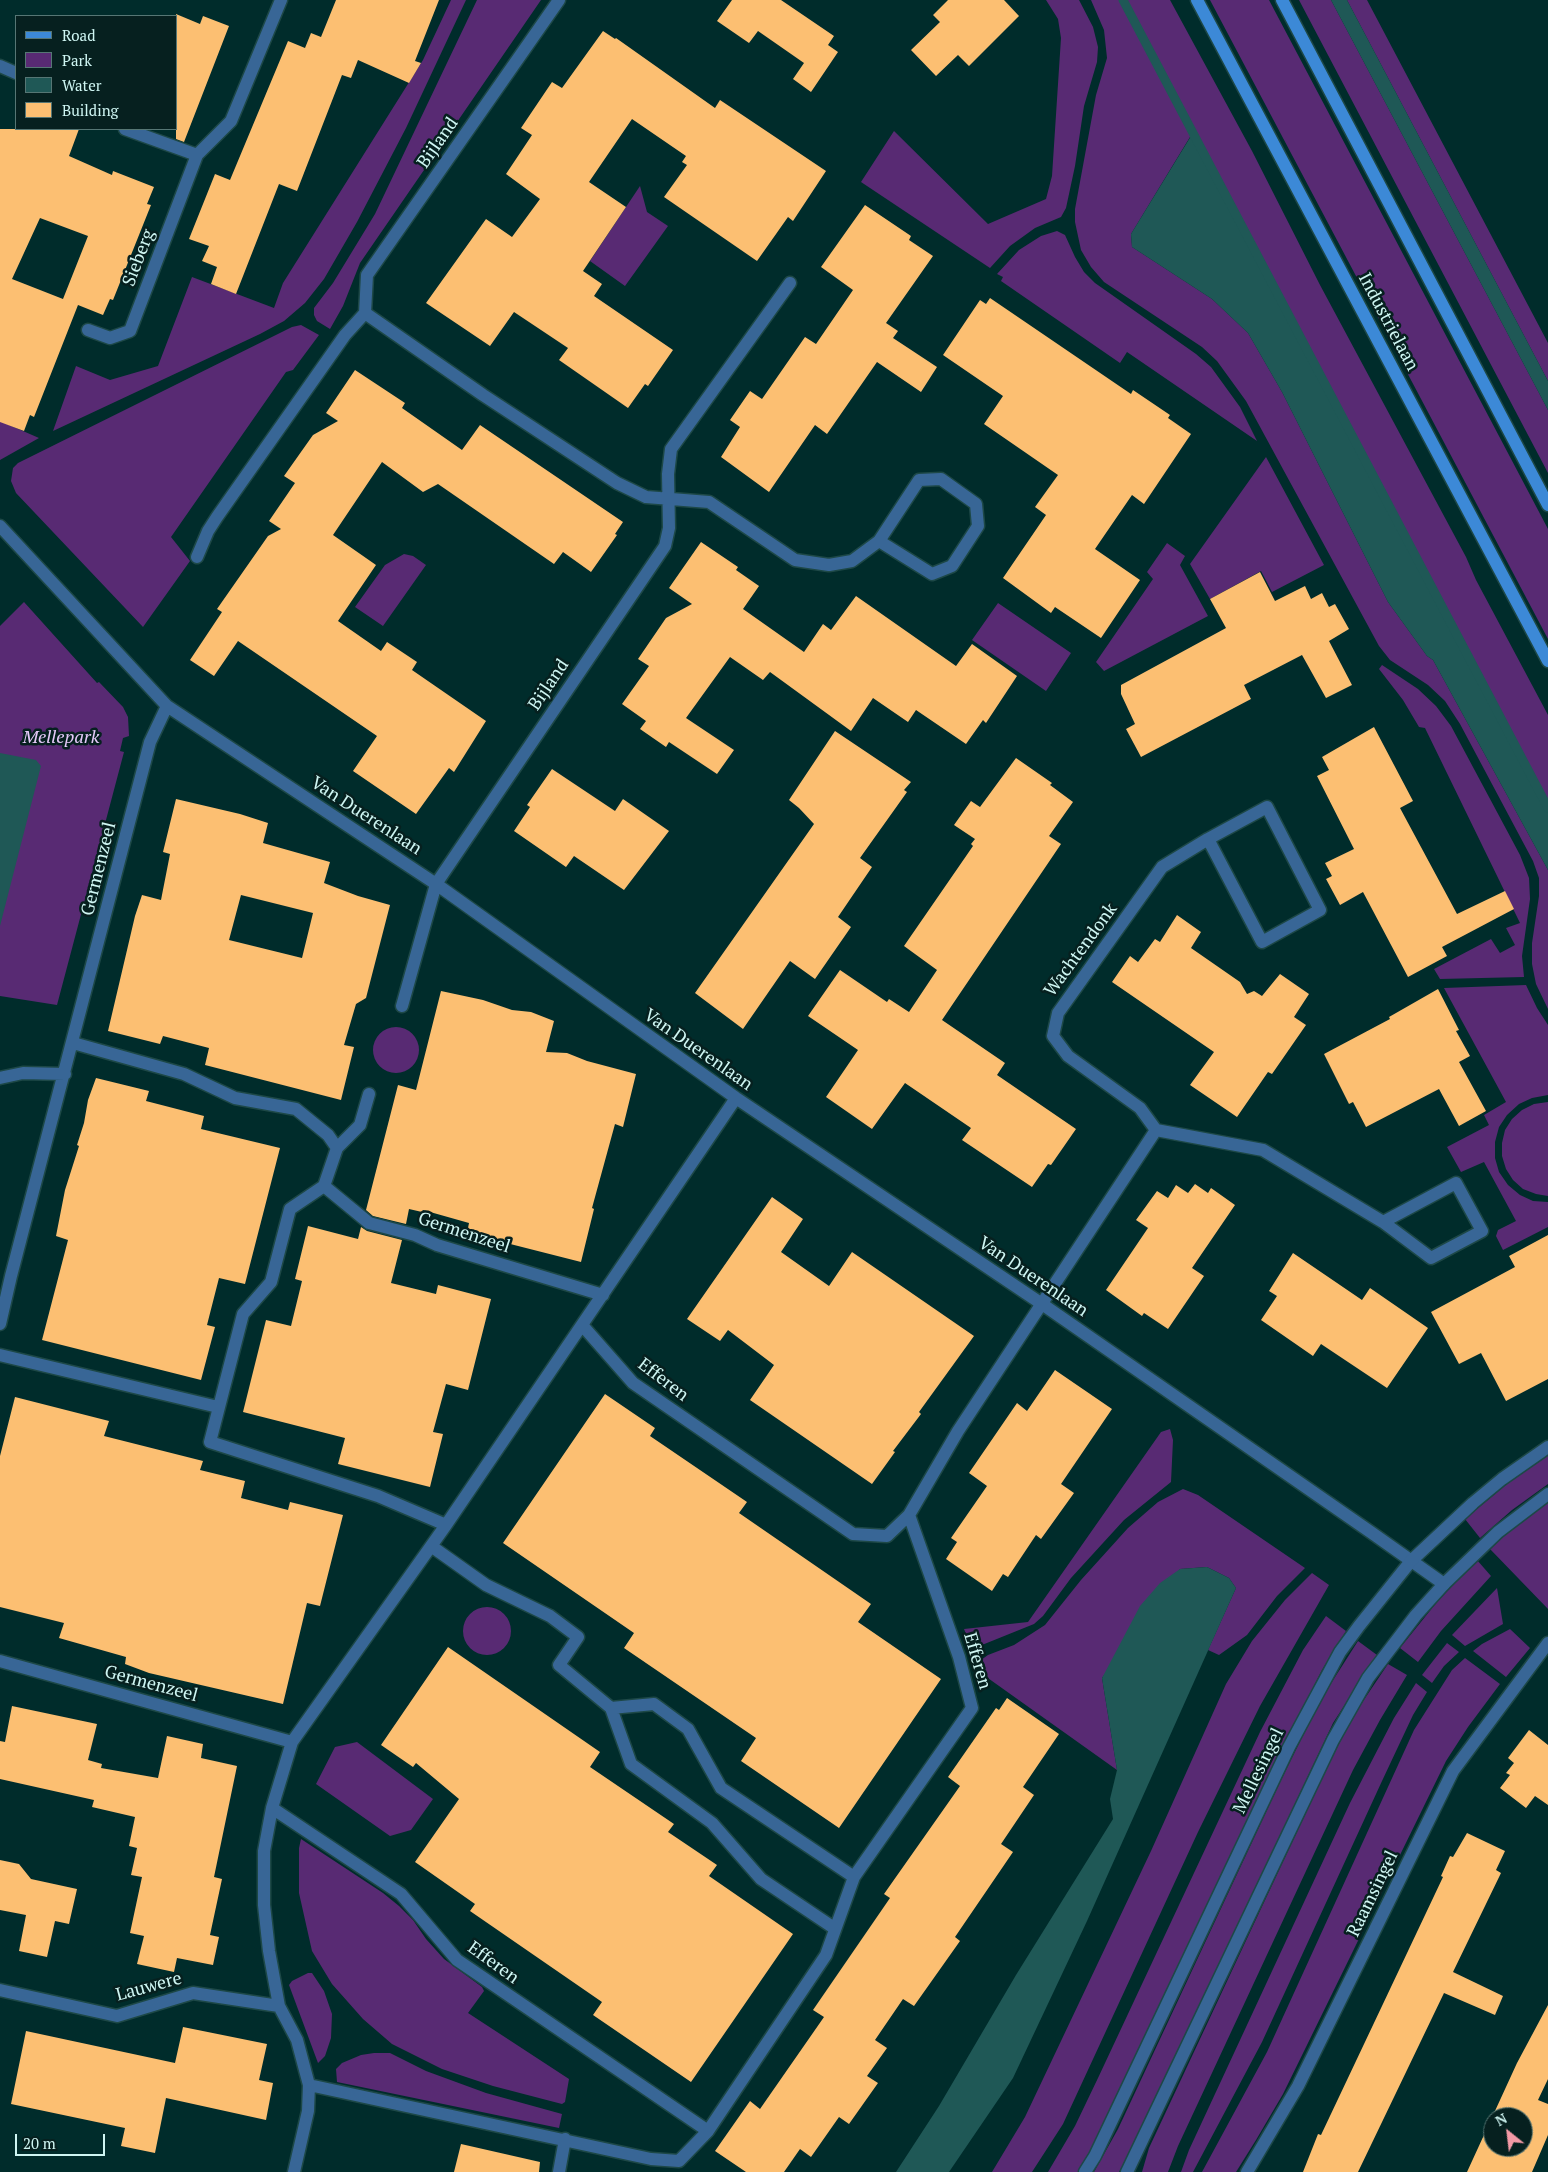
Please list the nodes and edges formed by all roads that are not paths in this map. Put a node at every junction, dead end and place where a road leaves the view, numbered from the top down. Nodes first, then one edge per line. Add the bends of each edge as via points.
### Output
1 (281, 0) edge
2 (559, 0) edge
3 (1197, 0) edge
4 (1282, 0) edge
5 (0, 66) edge
6 (15, 72) edge
7 (128, 130) edge
8 (197, 155) junction
9 (790, 283) dead end
10 (365, 313) junction
11 (88, 330) dead end
12 (668, 499) junction
13 (1548, 505) edge
14 (0, 526) edge
15 (879, 540) junction
16 (197, 557) dead end
17 (1548, 661) edge
18 (167, 706) junction
19 (1208, 839) junction
20 (436, 884) junction
21 (402, 1006) dead end
22 (73, 1043) junction
23 (65, 1074) junction
24 (0, 1078) edge
25 (369, 1094) dead end
26 (736, 1098) junction
27 (1156, 1130) junction
28 (337, 1148) junction
29 (324, 1186) junction
30 (1383, 1222) junction
31 (603, 1295) junction
32 (1042, 1304) junction
33 (0, 1324) edge
34 (582, 1325) junction
35 (0, 1355) edge
36 (218, 1407) junction
37 (1548, 1447) edge
38 (1548, 1494) edge
39 (909, 1515) junction
40 (446, 1525) junction
41 (431, 1546) junction
42 (1411, 1561) junction
43 (1444, 1584) junction
44 (1548, 1643) edge
45 (0, 1661) edge
46 (611, 1708) junction
47 (292, 1742) junction
48 (272, 1808) junction
49 (854, 1878) junction
50 (834, 1928) junction
51 (0, 1990) edge
52 (279, 2006) junction
53 (309, 2085) junction
54 (708, 2131) junction
55 (565, 2140) junction
56 (294, 2172) edge
57 (559, 2172) edge
58 (1085, 2172) edge
59 (1127, 2172) edge
60 (1247, 2172) edge

1 - 8 street, Sieberg via 231,121
2 - 10 street, Bijland via 367,275
3 - 17 main road, Industrielaan
4 - 13 main road
5 - 6 street
7 - 8 street
8 - 11 street, Sieberg via 130,331 110,338
9 - 12 street, Bijland via 671,449
10 - 12 street via 617,483 646,497
10 - 16 street via 345,335 208,531
12 - 15 street via 710,502 795,560 829,565 852,561
12 - 20 street, Bijland via 669,528 665,546
14 - 18 street, Van Duerenlaan
15 - 15 street via 919,480 941,479 976,504 978,526 952,566 932,574
18 - 20 street, Van Duerenlaan
18 - 22 street, Germenzeel via 150,742
19 - 19 street, Wachtendonk via 1267,807 1320,910 1262,942
19 - 27 street, Wachtendonk via 1162,867 1058,1013 1053,1036 1068,1056 1140,1108
20 - 21 street
20 - 26 street, Van Duerenlaan
22 - 23 street, Germenzeel
22 - 28 street via 184,1074 235,1098 296,1110 328,1135
23 - 24 street via 23,1073
23 - 33 street, Germenzeel
25 - 28 street via 360,1124
26 - 31 street
26 - 32 street, Van Duerenlaan
27 - 30 street via 1263,1150
27 - 32 street
28 - 29 street
29 - 31 street, Germenzeel via 369,1223 415,1234 437,1245
29 - 36 street via 290,1209 271,1282 243,1314
30 - 30 street via 1456,1183 1482,1231 1431,1258
31 - 34 street
32 - 39 street, Efferen via 958,1431
32 - 42 street, Van Duerenlaan
34 - 39 street, Efferen via 633,1383 853,1534 888,1536
34 - 40 street
35 - 36 street
36 - 40 street via 210,1442 378,1496
37 - 42 street, Mellesingel via 1473,1503
38 - 43 street via 1498,1532
39 - 49 street, Efferen via 959,1657 972,1708
40 - 41 street
41 - 46 street via 486,1585 550,1616 578,1637 559,1665
41 - 47 street
42 - 43 street, Van Duerenlaan
42 - 58 street, Mellesingel via 1340,1652 1289,1747
43 - 59 street via 1368,1678 1333,1740
44 - 60 street, Raamsingel via 1453,1771 1298,2086
45 - 47 street, Germenzeel
46 - 49 street via 654,1704 688,1730 721,1788
46 - 50 street via 631,1764 712,1823 761,1879
47 - 48 street
48 - 52 street via 264,1851 264,1905
48 - 54 street, Efferen via 401,1894 457,1960
49 - 50 street, Efferen
50 - 54 street, Efferen via 826,1955
51 - 52 street, Lauwere via 117,2016 193,1993
52 - 53 street via 297,2040
53 - 55 street, Efferen
53 - 56 street via 308,2111
54 - 55 street, Efferen via 678,2161 651,2159
55 - 57 street

